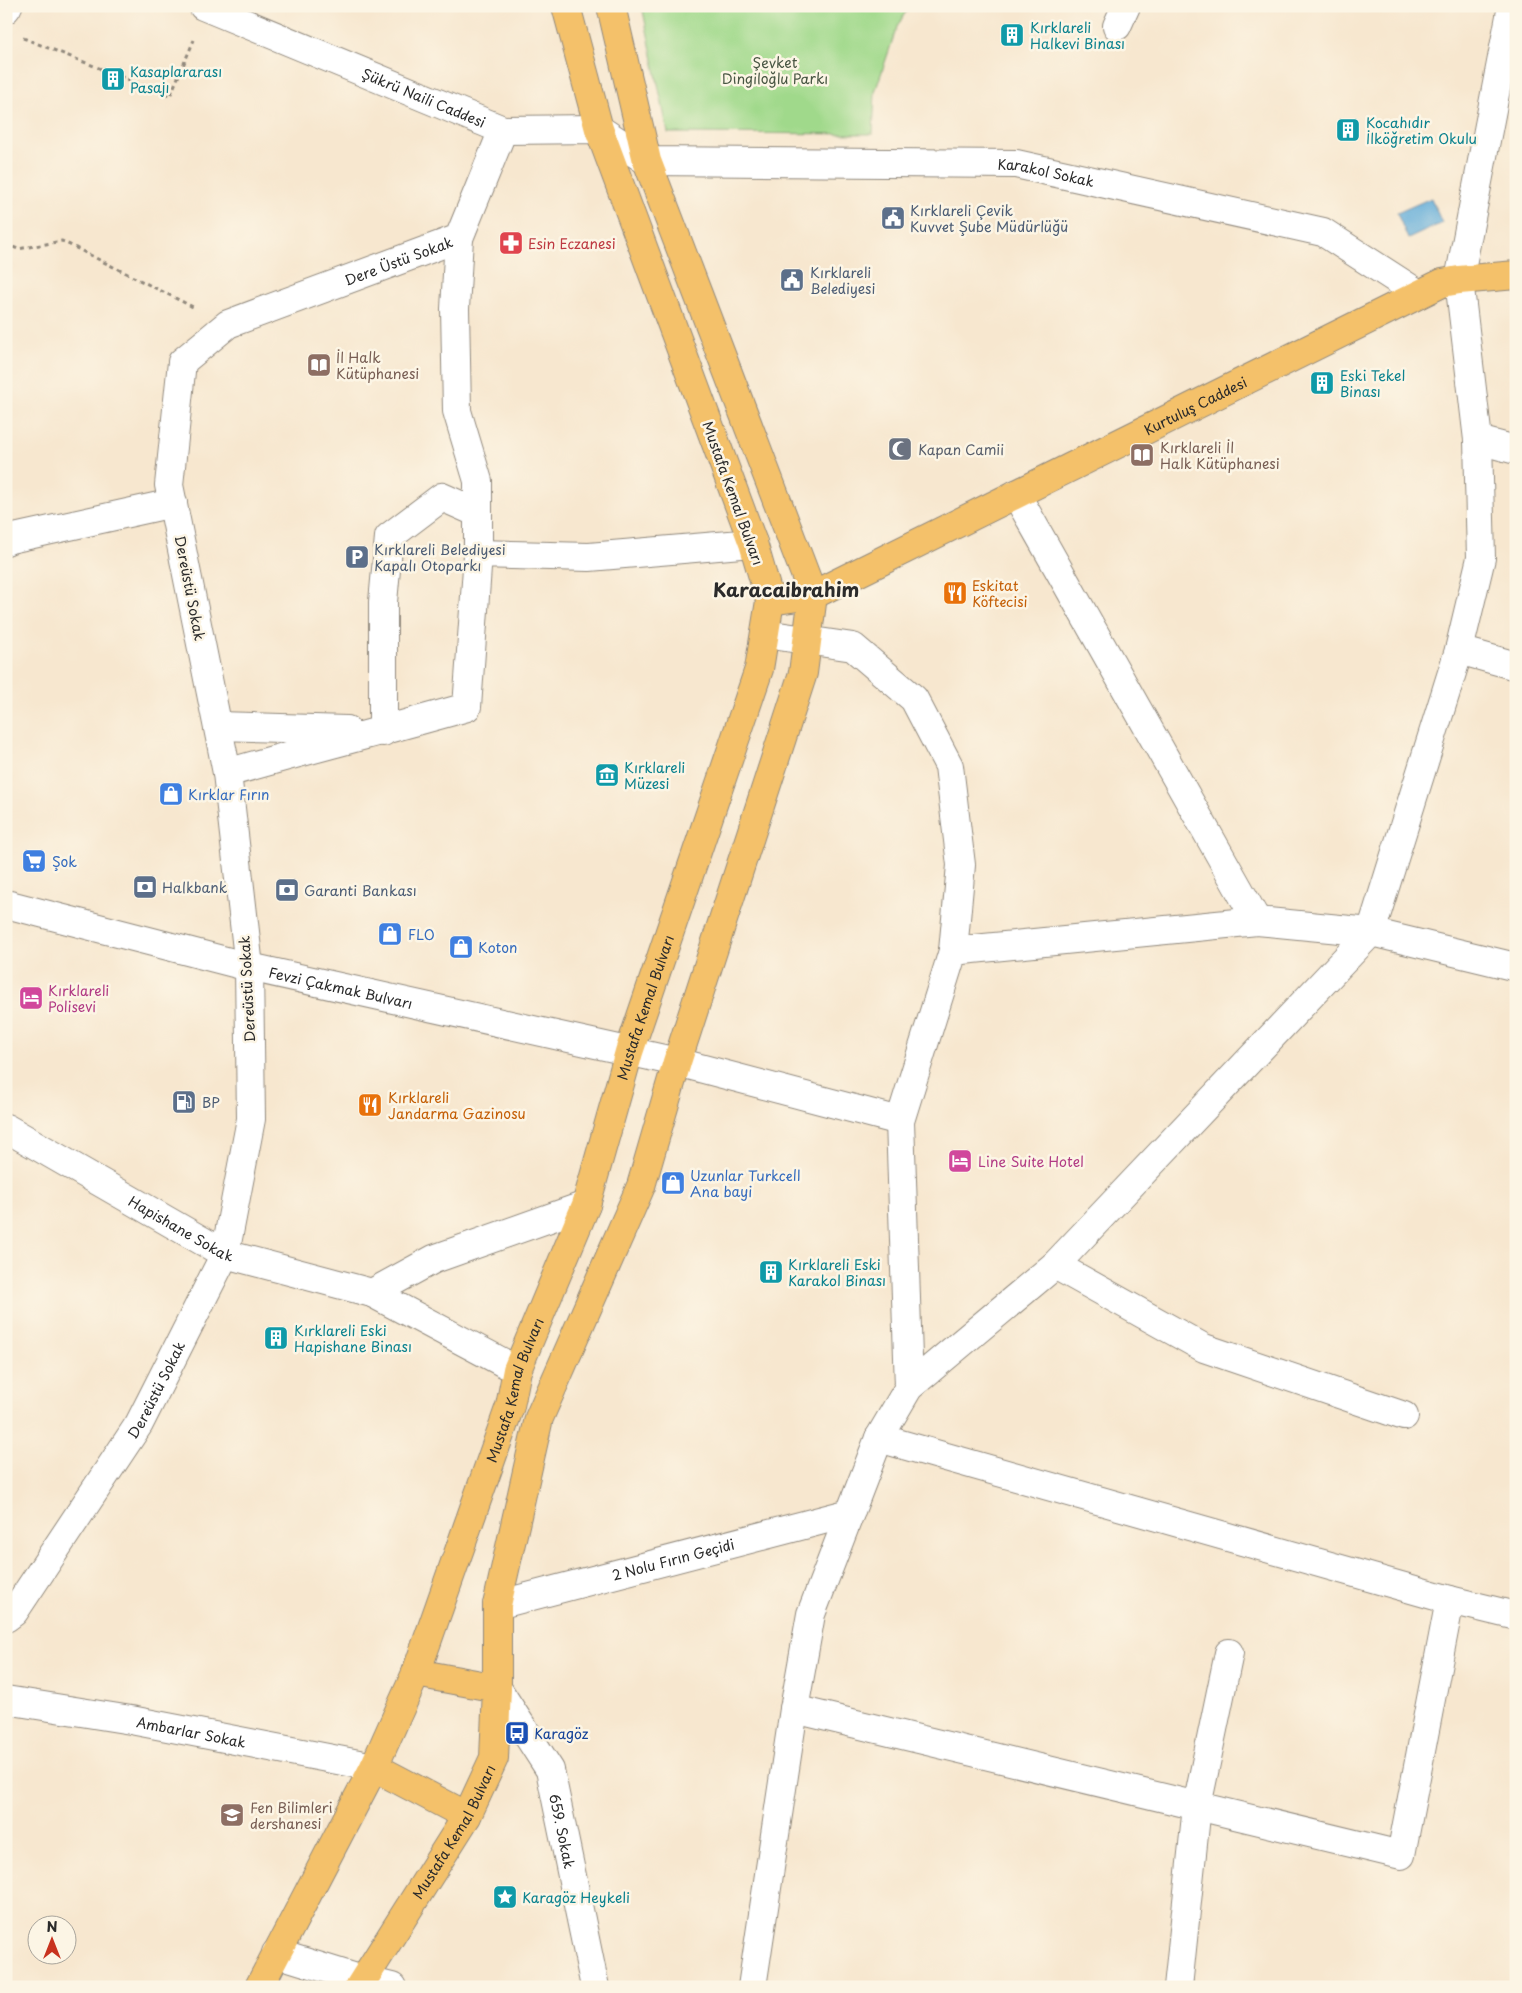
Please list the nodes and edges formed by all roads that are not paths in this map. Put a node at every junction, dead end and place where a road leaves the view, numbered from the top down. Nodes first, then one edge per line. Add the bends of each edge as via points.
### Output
1 (566, 6) edge
2 (611, 6) edge
3 (1512, 6) edge
4 (206, 7) edge
5 (599, 129) junction
6 (503, 130) junction
7 (647, 161) junction
8 (459, 238) junction
9 (1516, 275) edge
10 (1459, 280) junction
11 (1419, 294) junction
12 (228, 324) joint
13 (1478, 440) junction
14 (1516, 450) edge
15 (1016, 494) junction
16 (173, 504) junction
17 (478, 513) junction
18 (6, 541) edge
19 (753, 542) junction
20 (478, 554) junction
21 (813, 595) junction
22 (770, 601) junction
23 (765, 634) junction
24 (807, 640) junction
25 (1459, 650) junction
26 (1516, 666) edge
27 (218, 726) junction
28 (383, 732) junction
29 (227, 773) junction
30 (8, 910) edge
31 (1257, 920) junction
32 (1371, 932) junction
33 (953, 950) junction
34 (249, 967) junction
35 (1516, 967) edge
36 (629, 1052) junction
37 (677, 1062) junction
38 (900, 1121) junction
39 (6, 1128) edge
40 (586, 1205) junction
41 (225, 1254) junction
42 (1056, 1265) junction
43 (372, 1293) junction
44 (517, 1370) junction
45 (908, 1386) junction
46 (1404, 1416) dead end
47 (879, 1438) junction
48 (850, 1513) junction
49 (1450, 1600) junction
50 (498, 1605) junction
51 (9, 1611) edge
52 (1516, 1616) edge
53 (1229, 1653) dead end
54 (416, 1673) junction
55 (498, 1688) junction
56 (6, 1700) edge
57 (794, 1708) junction
58 (374, 1767) junction
59 (1197, 1806) junction
60 (467, 1816) junction
61 (276, 1953) junction
62 (361, 1984) edge
63 (259, 1987) edge
64 (392, 1987) edge
65 (595, 1987) edge
66 (752, 1987) edge
67 (1178, 1987) edge

1 - 5 main road, Mustafa Kemal Bulvarı
2 - 7 main road, Mustafa Kemal Bulvarı
3 - 10 street
4 - 6 street, Şükrü Naili Caddesi
5 - 6 street, Şükrü Naili Caddesi
5 - 7 street
5 - 19 main road, Mustafa Kemal Bulvarı
6 - 8 street, Dere Üstü Sokak
7 - 11 street, Karakol Sokak via 1016,164 1324,232
7 - 21 main road, Mustafa Kemal Bulvarı
8 - 12 street, Dere Üstü Sokak
8 - 17 street via 457,411 478,481
9 - 10 main road, Kurtuluş Caddesi
10 - 11 main road, Kurtuluş Caddesi via 1442,283
10 - 13 street
11 - 15 main road, Kurtuluş Caddesi
12 - 16 street, Dereüstü Sokak via 182,362 169,485
13 - 14 street
13 - 25 street via 1481,558
15 - 21 main road, Kurtuluş Caddesi
15 - 31 street
16 - 18 street
16 - 27 street, Dereüstü Sokak
17 - 20 street
17 - 28 street via 442,497 389,537 383,602
19 - 20 street via 589,557
19 - 22 main road, Mustafa Kemal Bulvarı
20 - 28 street via 467,707
21 - 22 main road, Kurtuluş Caddesi
21 - 24 main road, Mustafa Kemal Bulvarı
22 - 23 main road, Mustafa Kemal Bulvarı
23 - 24 street
23 - 36 main road, Mustafa Kemal Bulvarı via 759,669
24 - 33 street via 853,648 914,699 948,766 961,864
24 - 37 main road, Mustafa Kemal Bulvarı via 803,673
25 - 26 street
25 - 32 street
27 - 28 street
27 - 29 street, Dereüstü Sokak
28 - 29 street via 304,750
29 - 34 street, Dereüstü Sokak
30 - 34 street, Fevzi Çakmak Bulvarı
31 - 32 street
31 - 33 street
32 - 35 street
32 - 42 street
33 - 38 street
34 - 36 street, Fevzi Çakmak Bulvarı
34 - 41 street, Dereüstü Sokak via 251,1119
36 - 37 street, Fevzi Çakmak Bulvarı
36 - 40 main road, Mustafa Kemal Bulvarı
37 - 38 street, Fevzi Çakmak Bulvarı
37 - 50 main road, Mustafa Kemal Bulvarı via 641,1186 540,1418
38 - 45 street
39 - 41 street, Hapishane Sokak
40 - 43 street via 434,1260
40 - 44 main road, Mustafa Kemal Bulvarı
41 - 43 street, Hapishane Sokak
41 - 51 street, Dereüstü Sokak via 139,1424
42 - 45 street
42 - 46 street via 1204,1348
43 - 44 street, Hapishane Sokak
44 - 54 main road, Mustafa Kemal Bulvarı via 510,1406
45 - 47 street
47 - 48 street
47 - 49 street
48 - 50 street, 2 Nolu Fırın Geçidi
48 - 57 street via 811,1614
49 - 52 street
49 - 59 street via 1401,1854
50 - 55 main road, Mustafa Kemal Bulvarı
53 - 59 street
54 - 55 main road
54 - 58 main road, Mustafa Kemal Bulvarı
55 - 60 main road, Mustafa Kemal Bulvarı via 494,1758
55 - 65 street, 659. Sokak via 550,1770
56 - 58 street, Ambarlar Sokak via 131,1720
57 - 59 street
57 - 66 street
58 - 60 main road
58 - 61 main road, Mustafa Kemal Bulvarı
59 - 67 street
60 - 62 main road, Mustafa Kemal Bulvarı
61 - 62 street
61 - 63 main road, Mustafa Kemal Bulvarı
62 - 64 street

